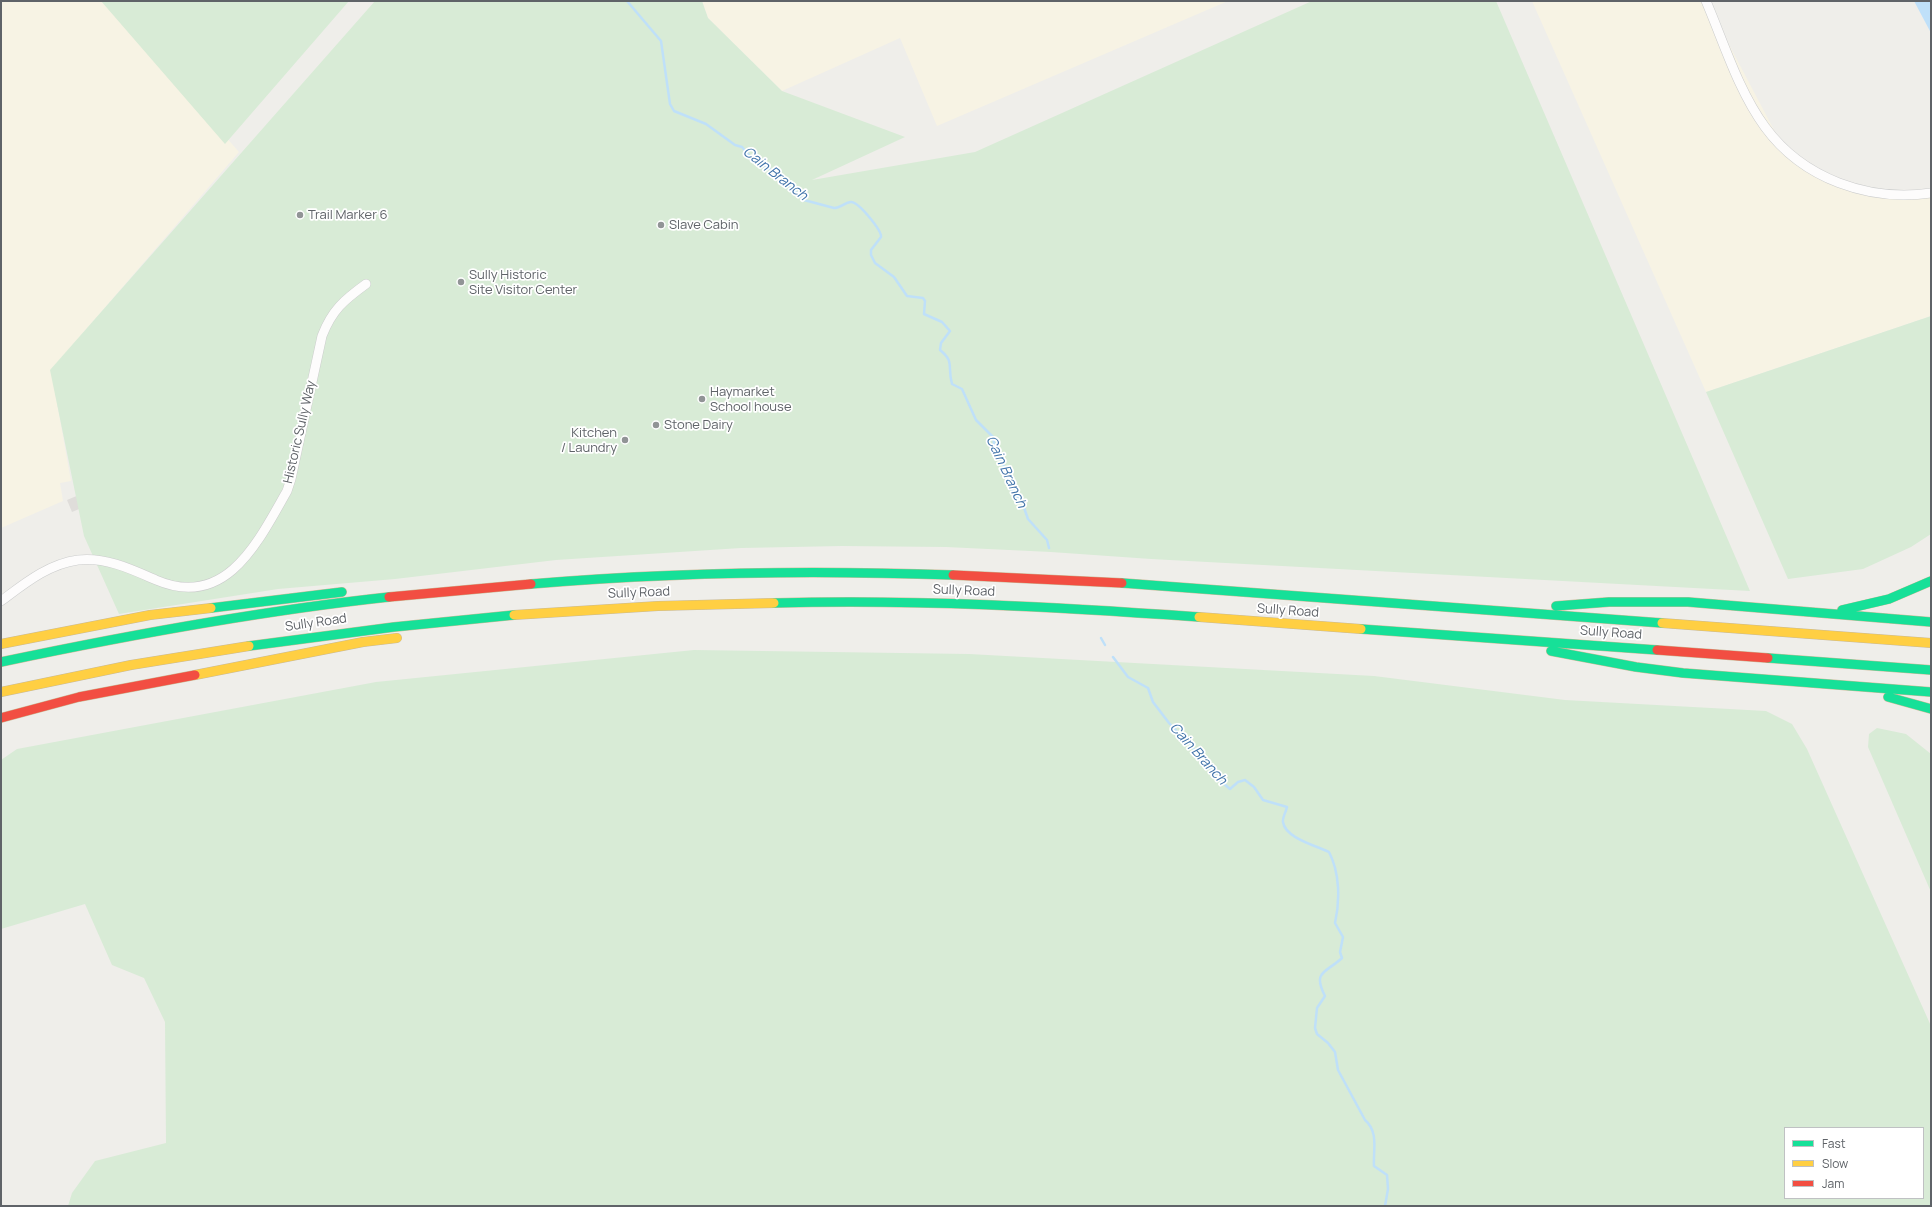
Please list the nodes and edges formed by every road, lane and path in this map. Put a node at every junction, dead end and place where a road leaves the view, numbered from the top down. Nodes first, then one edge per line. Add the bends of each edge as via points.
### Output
1 (1706, 1) edge
2 (1931, 193) edge
3 (366, 284) dead end
4 (1931, 581) edge
5 (418, 594) junction
6 (1, 601) edge
7 (1482, 609) junction
8 (540, 612) junction
9 (1825, 613) junction
10 (1931, 622) edge
11 (495, 626) dead end
12 (1460, 636) junction
13 (404, 637) dead end
14 (1931, 643) edge
15 (2, 644) edge
16 (1, 662) edge
17 (1931, 670) edge
18 (1843, 685) junction
19 (1, 692) edge
20 (1931, 692) edge
21 (78, 697) junction
22 (1931, 708) edge
23 (1, 711) edge
24 (1, 718) edge

1 - 2 street via 1750,102 1765,127 1791,155 1821,176 1855,189 1891,196
3 - 6 street, Historic Sully Way via 338,306 322,336 287,491 246,556 225,577 205,586 186,588 167,584 122,566 79,560 42,573
4 - 9 highway via 1889,599
5 - 7 highway, Sully Road via 650,577 765,573 883,573 1065,579
5 - 15 highway via 345,591 210,606 126,619
5 - 16 highway, Sully Road via 188,626
7 - 9 highway via 1609,602 1664,602
7 - 14 highway, Sully Road
8 - 11 highway
8 - 12 highway, Sully Road via 735,603 962,603 1056,607
8 - 19 highway, Sully Road via 393,626 261,644 123,667
9 - 10 highway
12 - 17 highway, Sully Road
12 - 18 highway via 1636,667
13 - 21 highway via 348,645
18 - 20 highway
18 - 22 highway
21 - 23 highway
21 - 24 highway

